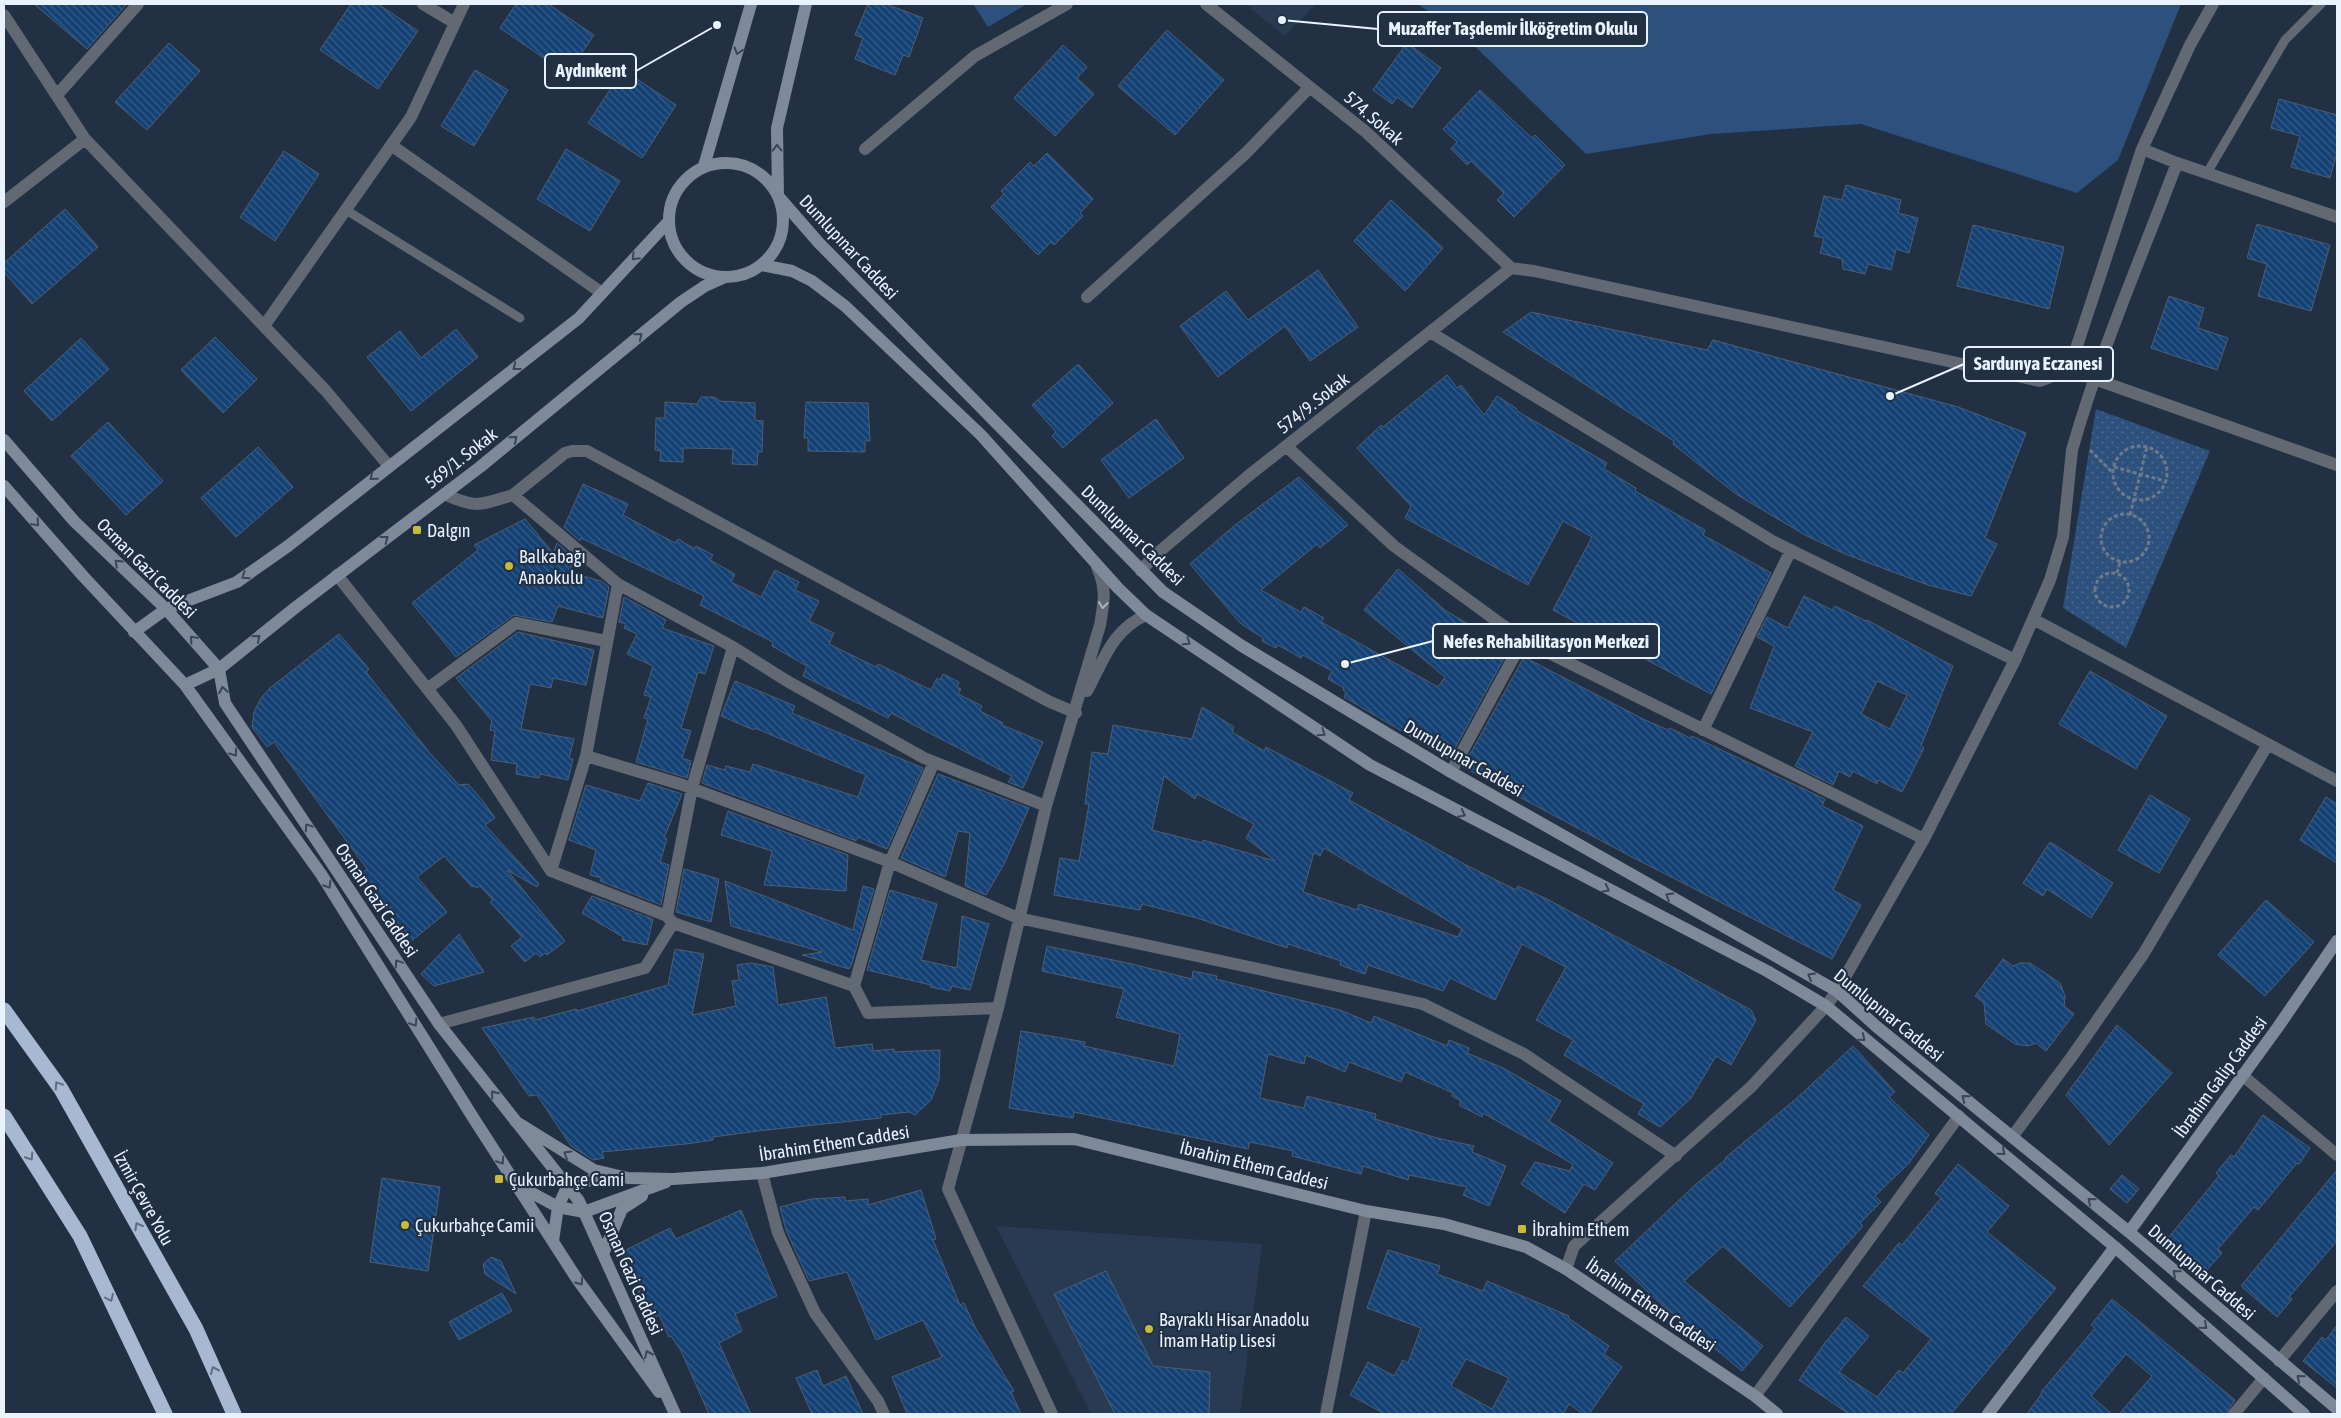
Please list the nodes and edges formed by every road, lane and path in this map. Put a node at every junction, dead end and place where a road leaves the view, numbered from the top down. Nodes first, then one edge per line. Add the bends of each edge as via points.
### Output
1 (138, 4) edge
2 (423, 4) edge
3 (464, 4) edge
4 (751, 4) edge
5 (806, 4) edge
6 (1067, 4) edge
7 (1206, 4) edge
8 (2213, 4) edge
9 (2321, 4) edge
10 (4, 15) edge
11 (455, 23) junction
12 (1310, 87) junction
13 (57, 95) junction
14 (85, 139) junction
15 (392, 145) junction
16 (865, 149) dead end
17 (2142, 149) junction
18 (2177, 163) junction
19 (704, 166) junction
20 (2207, 173) junction
21 (778, 196) junction
22 (4, 202) edge
23 (346, 210) junction
24 (2337, 217) edge
25 (668, 222) junction
26 (761, 265) junction
27 (1511, 268) junction
28 (725, 277) junction
29 (602, 293) junction
30 (1087, 297) dead end
31 (520, 318) dead end
32 (264, 326) junction
33 (1430, 332) junction
34 (2069, 370) junction
35 (2095, 378) junction
36 (2076, 437) junction
37 (4, 440) edge
38 (1286, 446) junction
39 (2147, 447) junction
40 (388, 465) junction
41 (2337, 465) edge
42 (2114, 467) junction
43 (2113, 473) junction
44 (2140, 474) junction
45 (2165, 481) junction
46 (4, 486) edge
47 (444, 494) junction
48 (513, 495) junction
49 (2133, 499) junction
50 (2130, 515) junction
51 (1791, 550) junction
52 (1093, 558) junction
53 (2120, 562) junction
54 (1141, 571) junction
55 (2116, 573) junction
56 (337, 576) junction
57 (618, 584) junction
58 (166, 609) junction
59 (1146, 615) junction
60 (2033, 618) junction
61 (134, 632) junction
62 (1523, 640) junction
63 (606, 641) junction
64 (733, 647) junction
65 (2015, 660) junction
66 (219, 669) junction
67 (185, 685) junction
68 (427, 689) junction
69 (1076, 713) junction
70 (1703, 730) junction
71 (2268, 744) junction
72 (586, 756) junction
73 (934, 762) junction
74 (1451, 772) junction
75 (2337, 781) edge
76 (692, 788) junction
77 (1046, 806) junction
78 (1924, 839) junction
79 (890, 862) junction
80 (551, 871) junction
81 (1018, 918) junction
82 (670, 920) junction
83 (2336, 944) edge
84 (854, 986) junction
85 (1837, 991) junction
86 (1826, 1006) junction
87 (998, 1008) junction
88 (4, 1010) edge
89 (438, 1024) junction
90 (2242, 1075) junction
91 (4, 1116) edge
92 (1959, 1116) junction
93 (516, 1121) junction
94 (2012, 1137) junction
95 (961, 1140) junction
96 (2337, 1155) edge
97 (1676, 1156) junction
98 (762, 1173) junction
99 (611, 1174) junction
100 (673, 1180) junction
101 (516, 1184) junction
102 (568, 1187) junction
103 (558, 1207) junction
104 (1366, 1211) junction
105 (584, 1212) junction
106 (2129, 1232) junction
107 (553, 1241) junction
108 (2115, 1247) junction
109 (603, 1254) junction
110 (1566, 1269) junction
111 (2337, 1290) edge
112 (2279, 1360) junction
113 (2264, 1378) junction
114 (1755, 1396) junction
115 (2337, 1409) edge
116 (1330, 1413) edge
117 (165, 1414) edge
118 (234, 1414) edge
119 (675, 1414) edge
120 (884, 1414) edge
121 (1052, 1414) edge
122 (1777, 1414) edge
123 (1988, 1414) edge
124 (2234, 1414) edge
125 (2304, 1414) edge

1 - 13 street
2 - 11 street
3 - 11 street
4 -> 19 main road
21 -> 5 main road, Dumlupınar Caddesi via 777,128
6 - 16 street via 975,56
7 - 12 street, 574. Sokak
8 - 17 street via 2190,45
9 - 20 lane via 2285,40
10 - 13 street
11 - 15 street via 411,117
12 - 27 street, 574. Sokak via 1366,132
12 - 30 street via 1246,153
13 - 14 street
14 - 22 street
14 - 32 street
15 - 23 street
15 - 29 street
17 - 18 street
17 - 34 street
18 - 20 street
18 - 35 street
19 - 21 main road via 722,162 739,164 769,182
19 - 25 main road via 689,175 678,188 670,204
20 - 24 street
21 - 26 main road via 783,215 782,234 774,252
21 - 54 main road, Dumlupınar Caddesi via 819,243
23 - 31 lane
23 - 32 street
25 - 28 main road via 671,239 692,266 708,274
25 -> 29 main road
26 - 28 main road via 744,274
26 - 52 main road, Dumlupınar Caddesi via 778,267 805,278 845,306 981,435
27 - 33 street, 574/9. Sokak
27 - 34 street via 2040,380
47 -> 28 main road, 569/1. Sokak via 681,302
29 -> 40 main road via 579,318
32 - 40 street via 326,391
33 - 38 street, 574/9. Sokak
33 - 51 street
34 - 35 street
35 - 36 street
35 - 41 street
36 - 43 path
36 - 60 street via 2063,537 2050,580
58 -> 37 main road, Osman Gazi Caddesi via 74,521
38 - 54 street, 574/9. Sokak
38 - 62 street via 1394,546
39 - 42 path via 2133,446 2125,450 2118,456
39 - 44 path
39 - 45 path via 2164,460
40 -> 58 main road via 288,546 237,582
42 - 43 path
42 - 44 path
43 - 49 path via 2118,489
44 - 45 path
44 - 49 path
45 - 49 path via 2151,497
46 -> 61 main road, Osman Gazi Caddesi
47 - 48 street via 465,504 478,505
56 -> 47 main road, 569/1. Sokak
48 - 57 street
48 - 69 street via 565,454 587,451 1048,701
49 - 50 path
50 - 53 path via 2138,518 2148,530 2148,546 2139,558
50 - 53 path via 2122,514 2108,521 2101,535 2104,550
51 - 65 street
51 - 70 street
52 - 59 main road, Dumlupınar Caddesi
52 -> 69 street via 1104,582 1104,600
53 - 55 path
54 - 74 main road, Dumlupınar Caddesi via 1163,592 1242,646
55 - 55 path via 2128,585 2128,596 2120,605 2103,605 2096,596 2095,585 2101,576
66 -> 56 main road, 569/1. Sokak
56 - 68 street
57 - 63 street
57 - 64 street
58 - 61 main road
66 -> 58 main road, Osman Gazi Caddesi
59 - 69 street via 1133,620 1113,640
59 -> 86 main road, Dumlupınar Caddesi via 1370,765 1767,971
60 - 65 street
60 - 71 street
61 - 67 main road, Osman Gazi Caddesi
62 - 70 street
62 - 74 street
63 - 68 street via 516,623
63 - 72 street
64 - 73 street via 787,682
64 - 76 street
65 - 78 street
66 - 67 main road, 569/1. Sokak
89 -> 66 main road, Osman Gazi Caddesi via 225,703
67 -> 101 main road, Osman Gazi Caddesi via 321,874
68 - 80 street via 456,725
69 - 77 street
70 - 78 street
71 - 75 street
71 - 94 street via 2144,953
72 - 76 street
72 - 80 street
73 - 77 street
73 - 79 street
85 -> 74 main road, Dumlupınar Caddesi
76 - 79 street
76 - 82 street
77 - 81 street
78 - 85 street
79 - 81 street
79 - 84 street
80 - 82 street
81 - 87 street
81 - 97 street via 1422,1004 1524,1054
82 - 84 street
82 - 89 street via 644,968
83 - 90 main road, İbrahim Galip Caddesi
84 - 87 street via 868,1013
85 - 86 street
94 -> 85 main road, Dumlupınar Caddesi
86 -> 92 main road, Dumlupınar Caddesi
86 - 97 street via 1751,1087
87 - 95 street
118 -> 88 highway, İzmir Çevre Yolu via 196,1329 70,1106
93 -> 89 main road, Osman Gazi Caddesi
90 - 96 street
90 - 106 main road, İbrahim Galip Caddesi
91 -> 117 highway via 80,1236
92 -> 108 main road, Dumlupınar Caddesi
92 - 114 street
99 -> 93 main road, İbrahim Ethem Caddesi via 594,1170
93 - 102 main road, Osman Gazi Caddesi
106 -> 94 main road, Dumlupınar Caddesi
95 - 98 main road, İbrahim Ethem Caddesi
95 - 104 main road, İbrahim Ethem Caddesi via 1074,1139
95 - 121 street via 948,1189
97 - 110 street via 1574,1246
98 - 100 main road, İbrahim Ethem Caddesi
98 - 120 street via 778,1233 815,1313
99 - 100 main road, İbrahim Ethem Caddesi
99 - 102 main road, İbrahim Ethem Caddesi
100 - 105 main road, İbrahim Ethem Caddesi
100 - 109 main road, İbrahim Ethem Caddesi via 622,1209
101 - 103 main road
101 - 107 main road, Osman Gazi Caddesi
102 - 103 main road
102 - 105 main road, Osman Gazi Caddesi
103 - 105 main road
103 - 107 main road
104 - 110 main road, İbrahim Ethem Caddesi via 1444,1224 1526,1247
104 - 116 street
105 - 109 main road, Osman Gazi Caddesi
112 -> 106 main road, Dumlupınar Caddesi
107 -> 119 main road, Osman Gazi Caddesi
108 -> 113 main road, Dumlupınar Caddesi
108 - 123 main road
119 -> 109 main road, Osman Gazi Caddesi
110 - 114 main road, İbrahim Ethem Caddesi
111 - 112 street
115 -> 112 main road, Dumlupınar Caddesi
113 - 124 street
113 - 125 main road, Dumlupınar Caddesi
114 - 122 main road, İbrahim Ethem Caddesi

